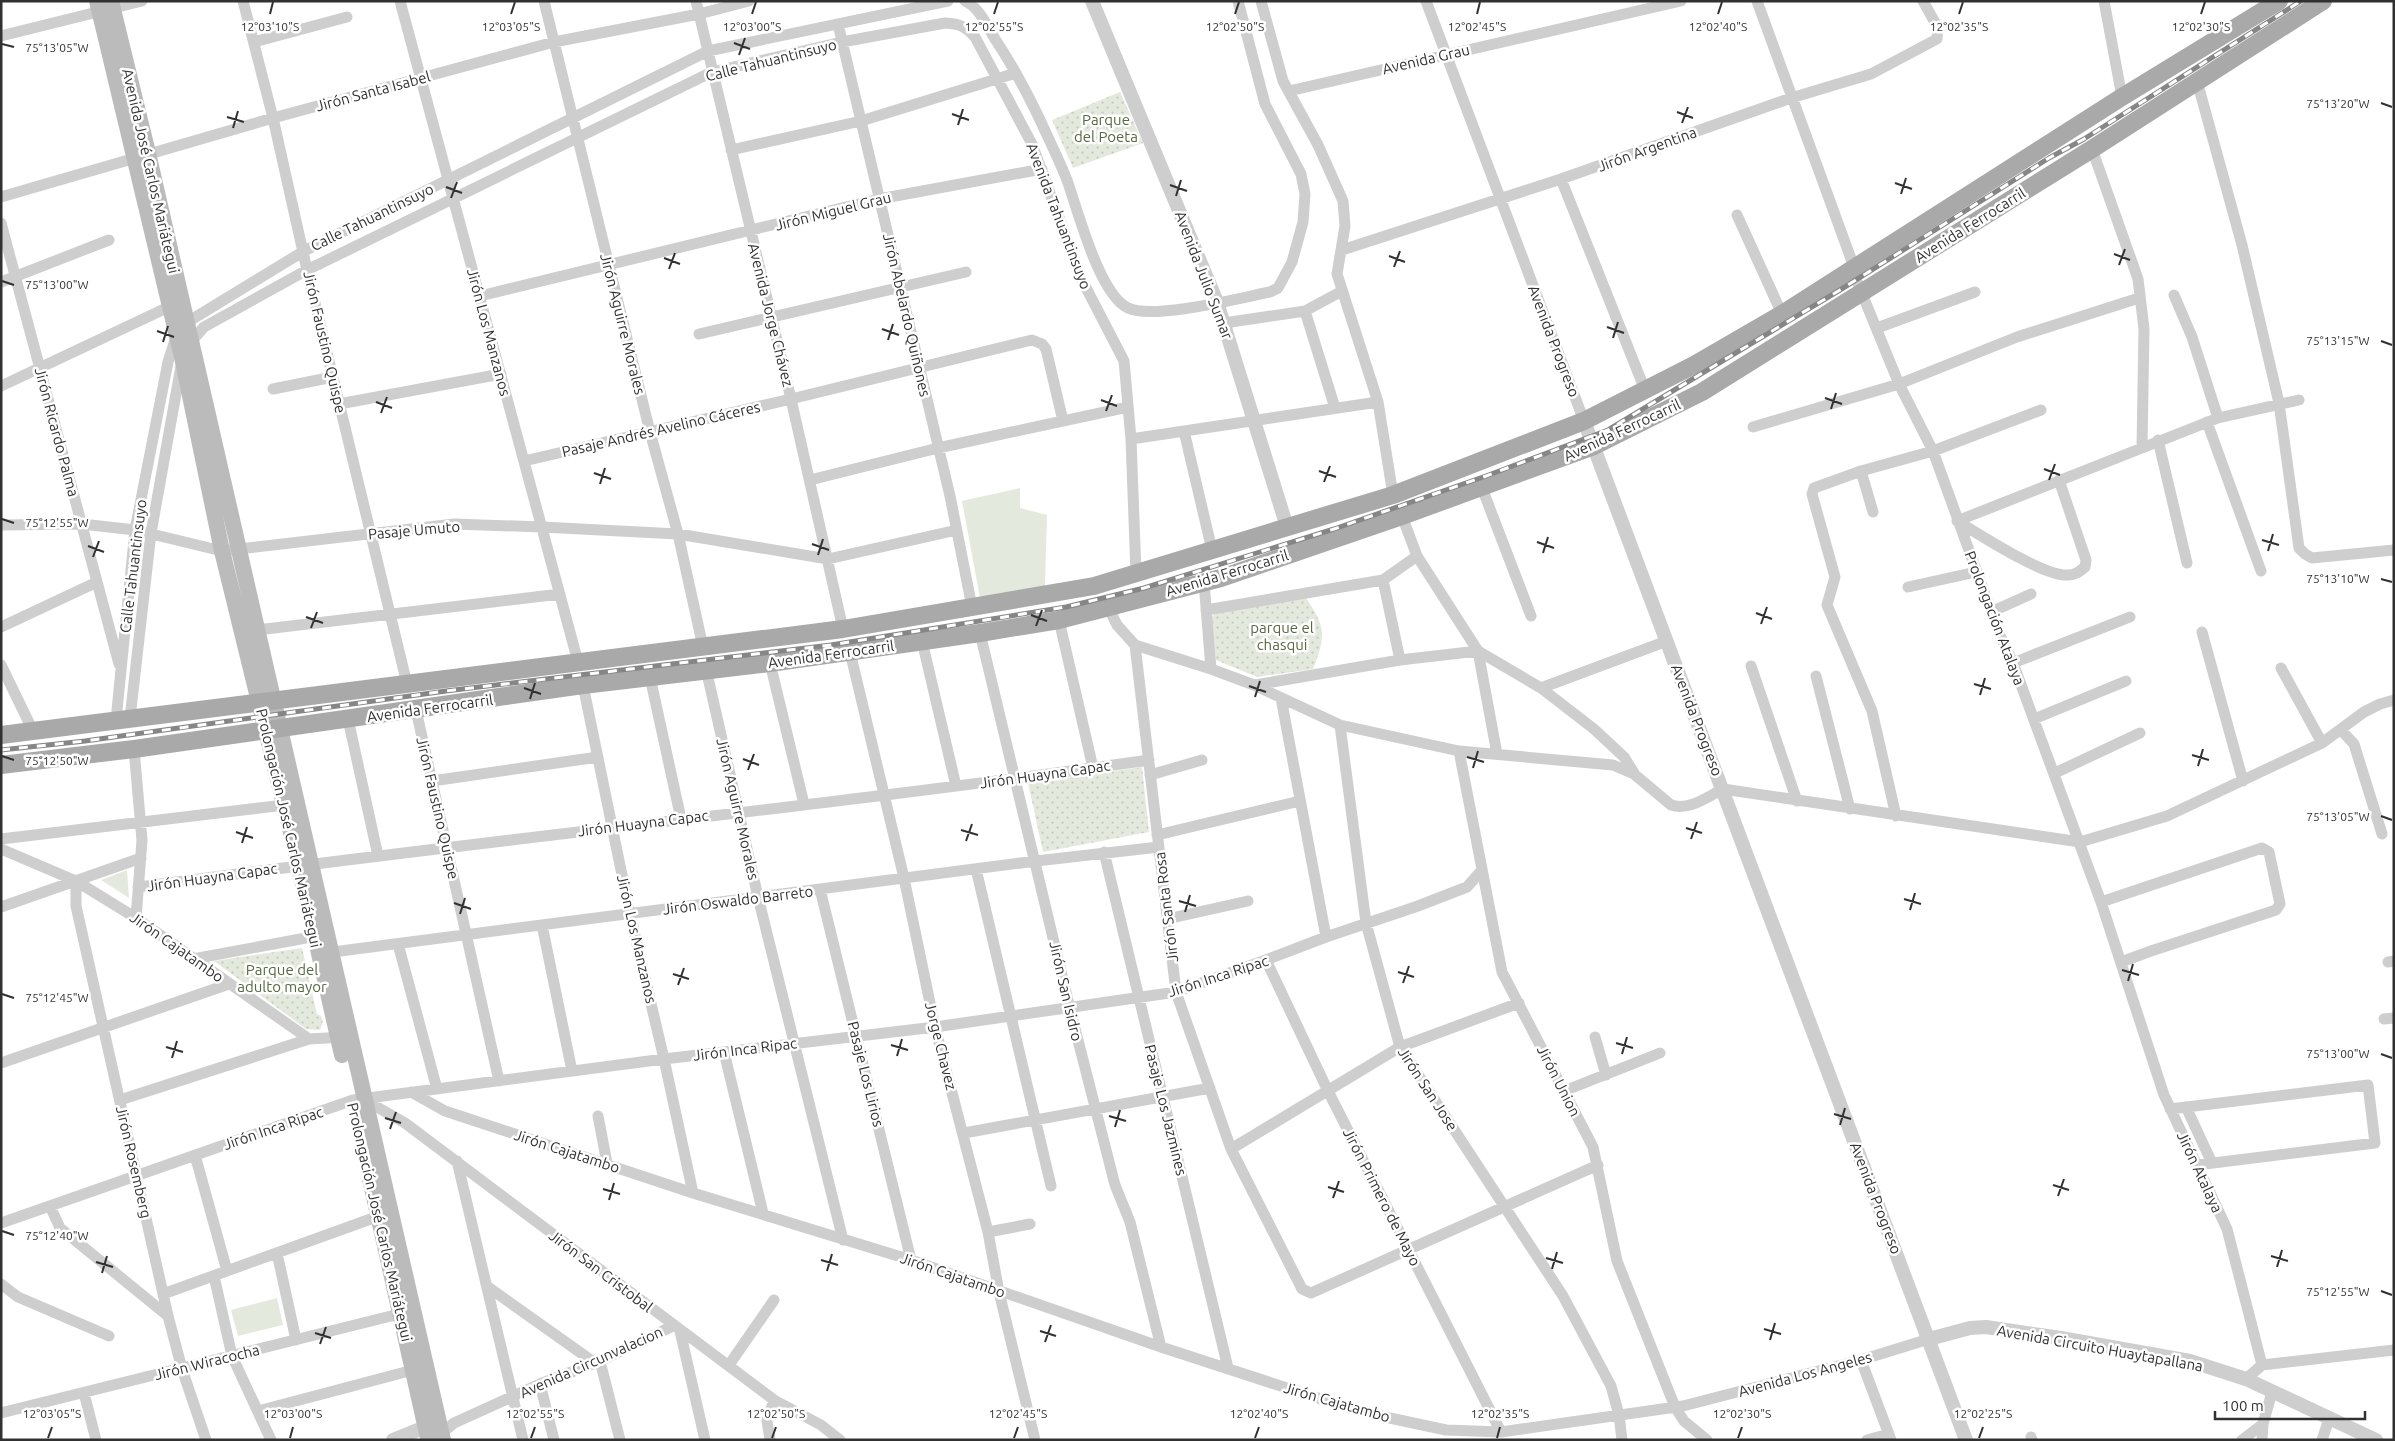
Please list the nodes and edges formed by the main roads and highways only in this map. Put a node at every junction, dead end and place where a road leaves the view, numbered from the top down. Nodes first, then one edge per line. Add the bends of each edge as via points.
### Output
1 (2323, 1) edge
2 (105, 5) edge
3 (2262, 6) edge
4 (2266, 36) junction
5 (1857, 280) junction
6 (185, 333) junction
7 (266, 701) junction
8 (272, 729) junction
9 (1, 735) edge
10 (1, 765) edge
11 (305, 864) junction
12 (358, 1100) junction
13 (406, 1312) junction
14 (436, 1433) edge

1 - 4 main road, Avenida Ferrocarril
2 - 6 main road, Avenida José Carlos Mariátegui
3 - 4 main road
3 - 5 main road, Avenida Ferrocarril via 2122,97
4 - 5 main road, Avenida Ferrocarril via 2092,149
5 - 7 main road, Avenida Ferrocarril via 1782,314 1694,365 1584,421 1393,495 1094,586 843,629
5 - 8 main road, Avenida Ferrocarril via 1702,392 1594,446 1402,516 1204,582 1059,620 980,633
6 - 7 main road, Prolongación José Carlos Mariátegui via 239,548 257,630
6 - 7 main road, Prolongación José Carlos Mariátegui via 182,357 222,551
7 - 8 main road, Prolongación José Carlos Mariátegui
7 - 9 main road, Avenida Ferrocarril
8 - 10 main road, Avenida Ferrocarril
8 - 11 main road, Prolongación José Carlos Mariátegui
8 - 11 main road, Prolongación José Carlos Mariátegui via 284,805
11 - 12 main road, Prolongación José Carlos Mariátegui
12 - 13 main road, Prolongación José Carlos Mariátegui
12 - 13 main road, Prolongación José Carlos Mariátegui via 378,1216
13 - 14 main road, Prolongación José Carlos Mariátegui
13 - 14 main road, Prolongación José Carlos Mariátegui via 413,1370

